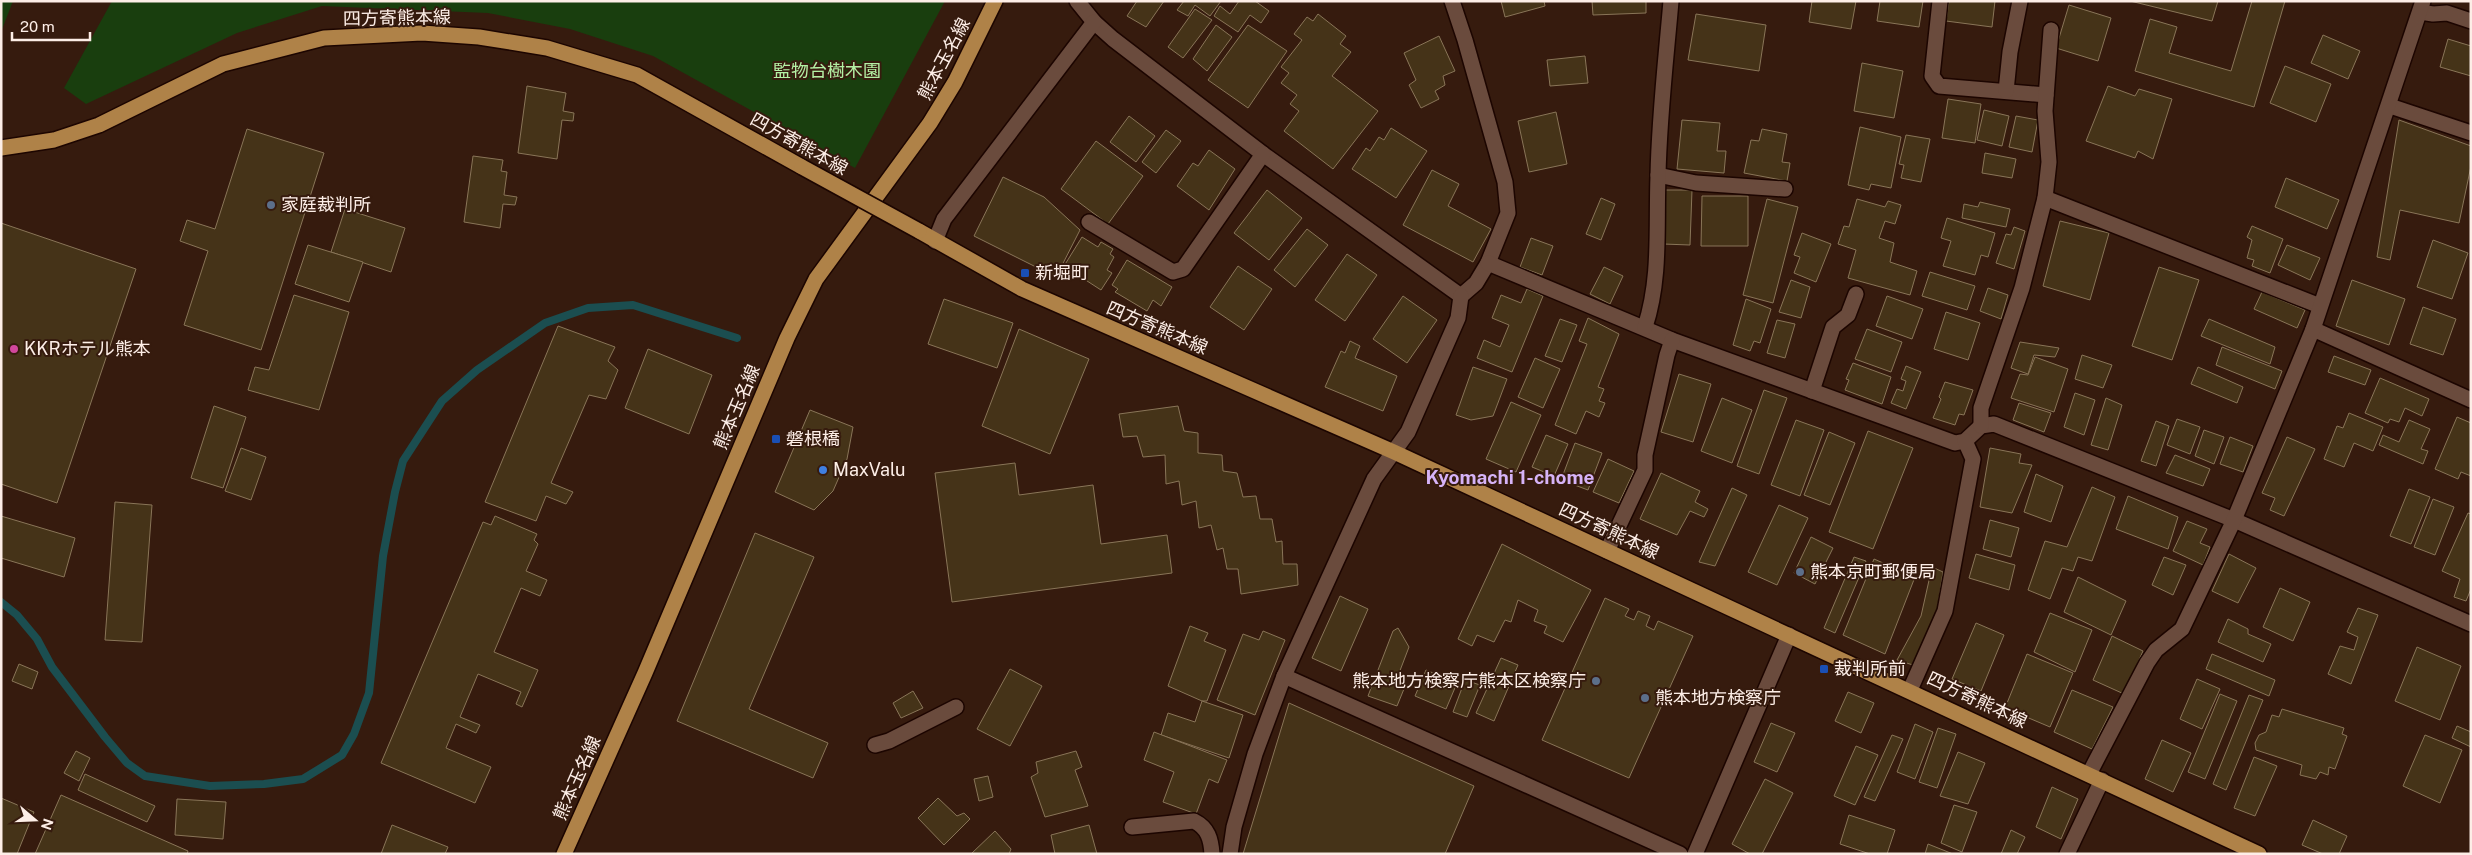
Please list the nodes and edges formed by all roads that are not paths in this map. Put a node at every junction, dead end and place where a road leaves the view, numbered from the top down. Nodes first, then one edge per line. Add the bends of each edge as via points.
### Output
1 (995, 1) edge
2 (1077, 1) edge
3 (1452, 1) edge
4 (1671, 1) edge
5 (1940, 1) edge
6 (2020, 1) edge
7 (2422, 7) edge
8 (2471, 21) edge
9 (1094, 22) junction
10 (2051, 30) dead end
11 (2006, 91) junction
12 (2046, 95) junction
13 (2390, 106) junction
14 (2471, 133) edge
15 (1, 148) edge
16 (1263, 154) junction
17 (1658, 176) junction
18 (1785, 189) dead end
19 (2045, 198) junction
20 (1089, 222) dead end
21 (935, 241) junction
22 (1488, 263) junction
23 (1856, 294) dead end
24 (1461, 296) junction
25 (2320, 306) junction
26 (1645, 328) junction
27 (2313, 329) junction
28 (1672, 340) junction
29 (1812, 391) junction
30 (2471, 400) edge
31 (1981, 426) junction
32 (1965, 441) junction
33 (1394, 452) junction
34 (2234, 520) junction
35 (1607, 551) junction
36 (2471, 624) edge
37 (1789, 635) junction
38 (1284, 676) junction
39 (1910, 690) junction
40 (956, 707) dead end
41 (875, 745) dead end
42 (2096, 777) junction
43 (1132, 827) dead end
44 (564, 854) edge
45 (1212, 854) edge
46 (1230, 854) edge
47 (1680, 854) edge
48 (1695, 854) edge
49 (2067, 854) edge
50 (2258, 854) edge

1 - 44 main road, 熊本玉名線 via 955,82 930,123 812,287 787,338 646,673
2 - 9 street
3 - 22 street via 1508,200 1508,213
4 - 17 street
5 - 11 street via 1932,76 1939,86
6 - 11 street
7 - 8 street via 2432,14 2447,13
7 - 13 street
9 - 16 street
9 - 21 street via 944,219
10 - 12 street
11 - 12 street
12 - 19 street via 2049,162
13 - 14 street
13 - 25 street
15 - 21 main road, 四方寄熊本線, bridge via 54,140 100,125 222,64 324,38 422,33 479,37 547,48 637,75
16 - 20 street via 1183,269 1173,272
16 - 24 street
17 - 18 street via 1696,183
17 - 26 street via 1658,264 1652,307
19 - 25 street
19 - 31 street via 2022,288 1981,408
21 - 33 main road, 四方寄熊本線 via 1022,290
22 - 24 street via 1476,283
22 - 26 street
23 - 29 street via 1848,315 1833,327
24 - 33 street via 1458,318 1408,432
25 - 27 street
26 - 28 street
27 - 30 street
27 - 34 street
28 - 29 street
28 - 35 street via 1645,455 1645,470
29 - 32 street via 1955,443
31 - 32 street
31 - 34 street via 1994,424
32 - 39 street via 1973,459 1945,610
33 - 35 main road, 四方寄熊本線
33 - 38 street via 1374,479
34 - 36 street
34 - 42 street via 2182,629 2156,650 2146,663
35 - 37 main road, 四方寄熊本線
37 - 39 main road, 四方寄熊本線
37 - 48 street
38 - 46 street via 1255,754 1234,827
38 - 47 street
39 - 42 main road, 四方寄熊本線
40 - 41 street
42 - 49 street
42 - 50 main road, 四方寄熊本線
43 - 45 street via 1194,822 1210,836

